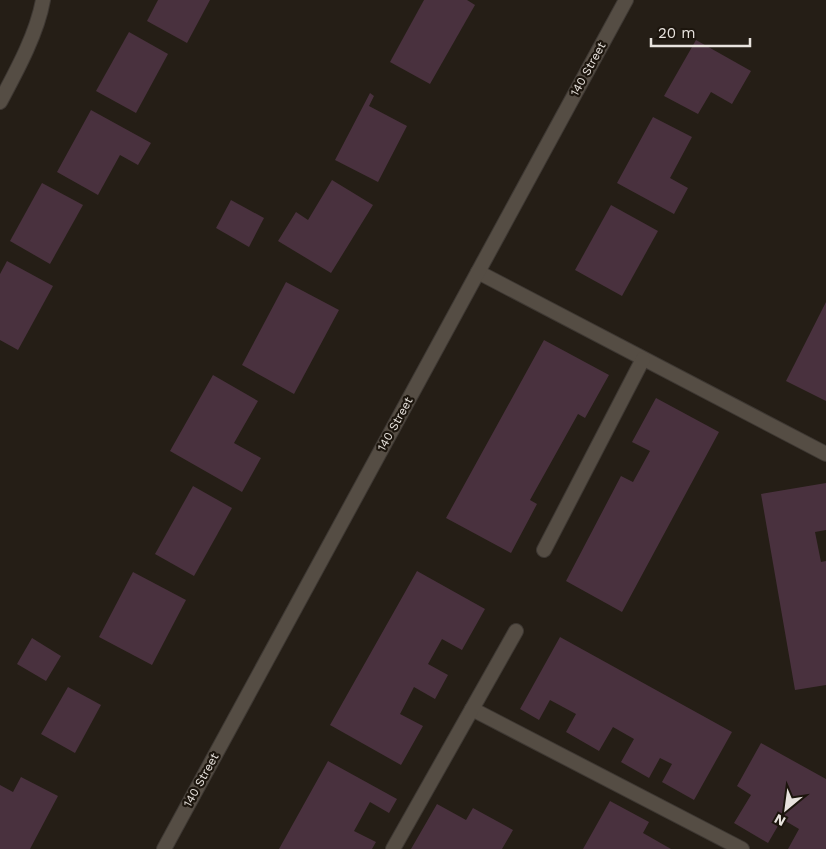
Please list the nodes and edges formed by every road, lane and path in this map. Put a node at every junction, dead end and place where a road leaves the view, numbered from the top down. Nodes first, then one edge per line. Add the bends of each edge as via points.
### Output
1 (43, 0) edge
2 (626, 0) edge
3 (0, 102) edge
4 (478, 272) junction
5 (643, 359) junction
6 (826, 454) edge
7 (544, 550) dead end
8 (516, 631) dead end
9 (472, 709) junction
10 (164, 849) edge
11 (393, 849) edge
12 (742, 849) edge

1 - 3 main road via 24,53
2 - 4 main road, 140 Street
4 - 5 main road
4 - 10 main road, 140 Street
5 - 6 main road
5 - 7 main road
8 - 9 main road
9 - 11 main road
9 - 12 main road

